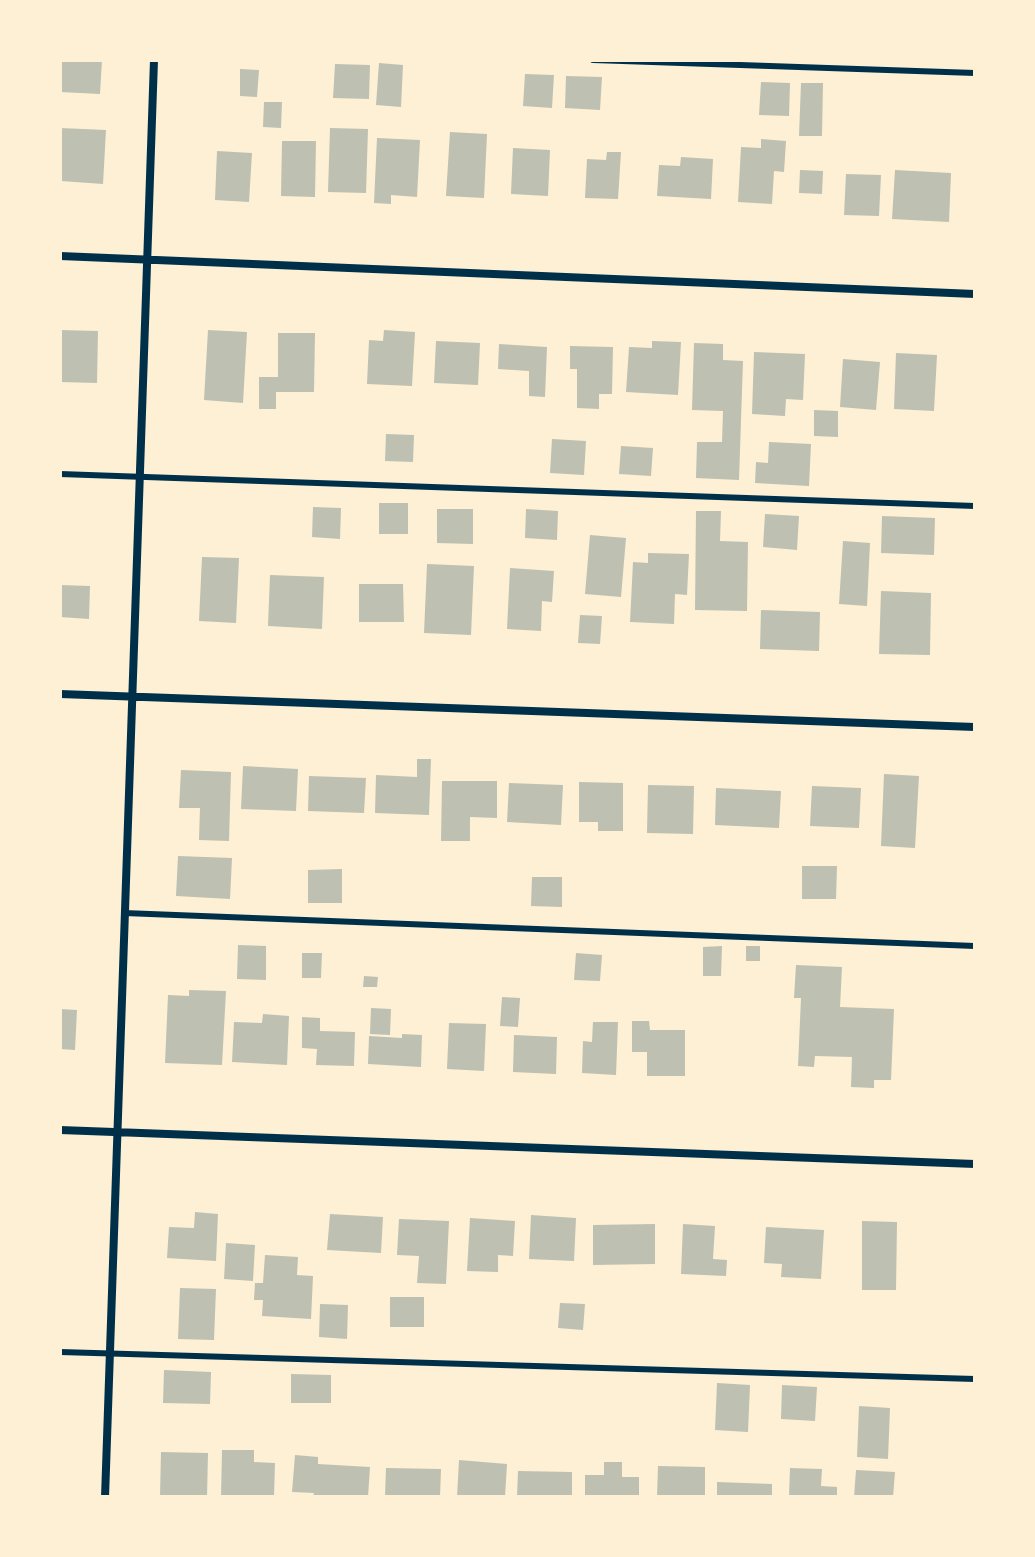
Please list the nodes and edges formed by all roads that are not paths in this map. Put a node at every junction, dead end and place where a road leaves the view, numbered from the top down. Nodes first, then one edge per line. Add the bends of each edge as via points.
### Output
1 (154, 60) edge
2 (593, 60) edge
3 (975, 73) edge
4 (60, 256) edge
5 (148, 260) junction
6 (975, 294) edge
7 (60, 474) edge
8 (141, 477) junction
9 (975, 506) edge
10 (60, 694) edge
11 (133, 697) junction
12 (975, 727) edge
13 (124, 913) junction
14 (975, 946) edge
15 (60, 1130) edge
16 (117, 1132) junction
17 (975, 1164) edge
18 (60, 1352) edge
19 (110, 1354) junction
20 (975, 1379) edge
21 (105, 1497) edge

1 - 5 street
2 - 3 lane
4 - 5 street
5 - 6 street
5 - 8 street
7 - 8 lane
8 - 9 lane
8 - 11 street
10 - 11 street
11 - 12 street
11 - 13 street
13 - 14 lane
13 - 16 street
15 - 16 street
16 - 17 street
16 - 19 street
18 - 19 lane
19 - 20 lane
19 - 21 street

